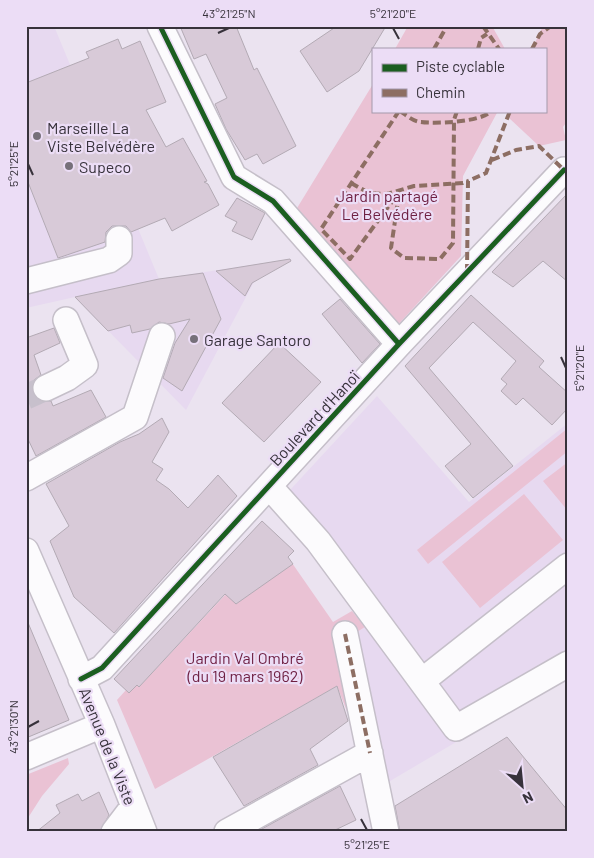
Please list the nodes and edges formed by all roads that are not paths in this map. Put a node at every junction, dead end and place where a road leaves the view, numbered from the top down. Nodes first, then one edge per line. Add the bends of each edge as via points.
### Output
1 (160, 26) edge
2 (564, 170) dead end
3 (118, 239) dead end
4 (26, 281) edge
5 (66, 320) dead end
6 (162, 336) dead end
7 (399, 344) junction
8 (46, 388) tunnel mouth
9 (26, 478) edge
10 (269, 486) junction
11 (26, 551) edge
12 (568, 566) edge
13 (345, 634) dead end
14 (568, 664) edge
15 (81, 679) junction
16 (422, 681) junction
17 (102, 725) junction
18 (370, 752) junction
19 (26, 757) edge
20 (133, 807) junction
21 (114, 832) edge
22 (144, 832) edge
23 (227, 832) edge
24 (386, 832) edge

1 - 7 street via 234,177 273,200
2 - 7 street, Boulevard d'Hanoï
3 - 4 street via 119,254 109,260
5 - 8 street via 85,365
6 - 9 street via 135,417
7 - 10 street, Boulevard d'Hanoï
10 - 15 street, Boulevard d'Hanoï via 102,668
10 - 16 street via 318,542
11 - 15 street, Avenue de la Viste
12 - 16 street
13 - 18 street
14 - 16 street via 456,728
15 - 17 street, Avenue de la Viste
17 - 19 street
17 - 20 street, Avenue de la Viste
18 - 23 street
18 - 24 street
20 - 21 street
20 - 22 street, Avenue de la Viste

